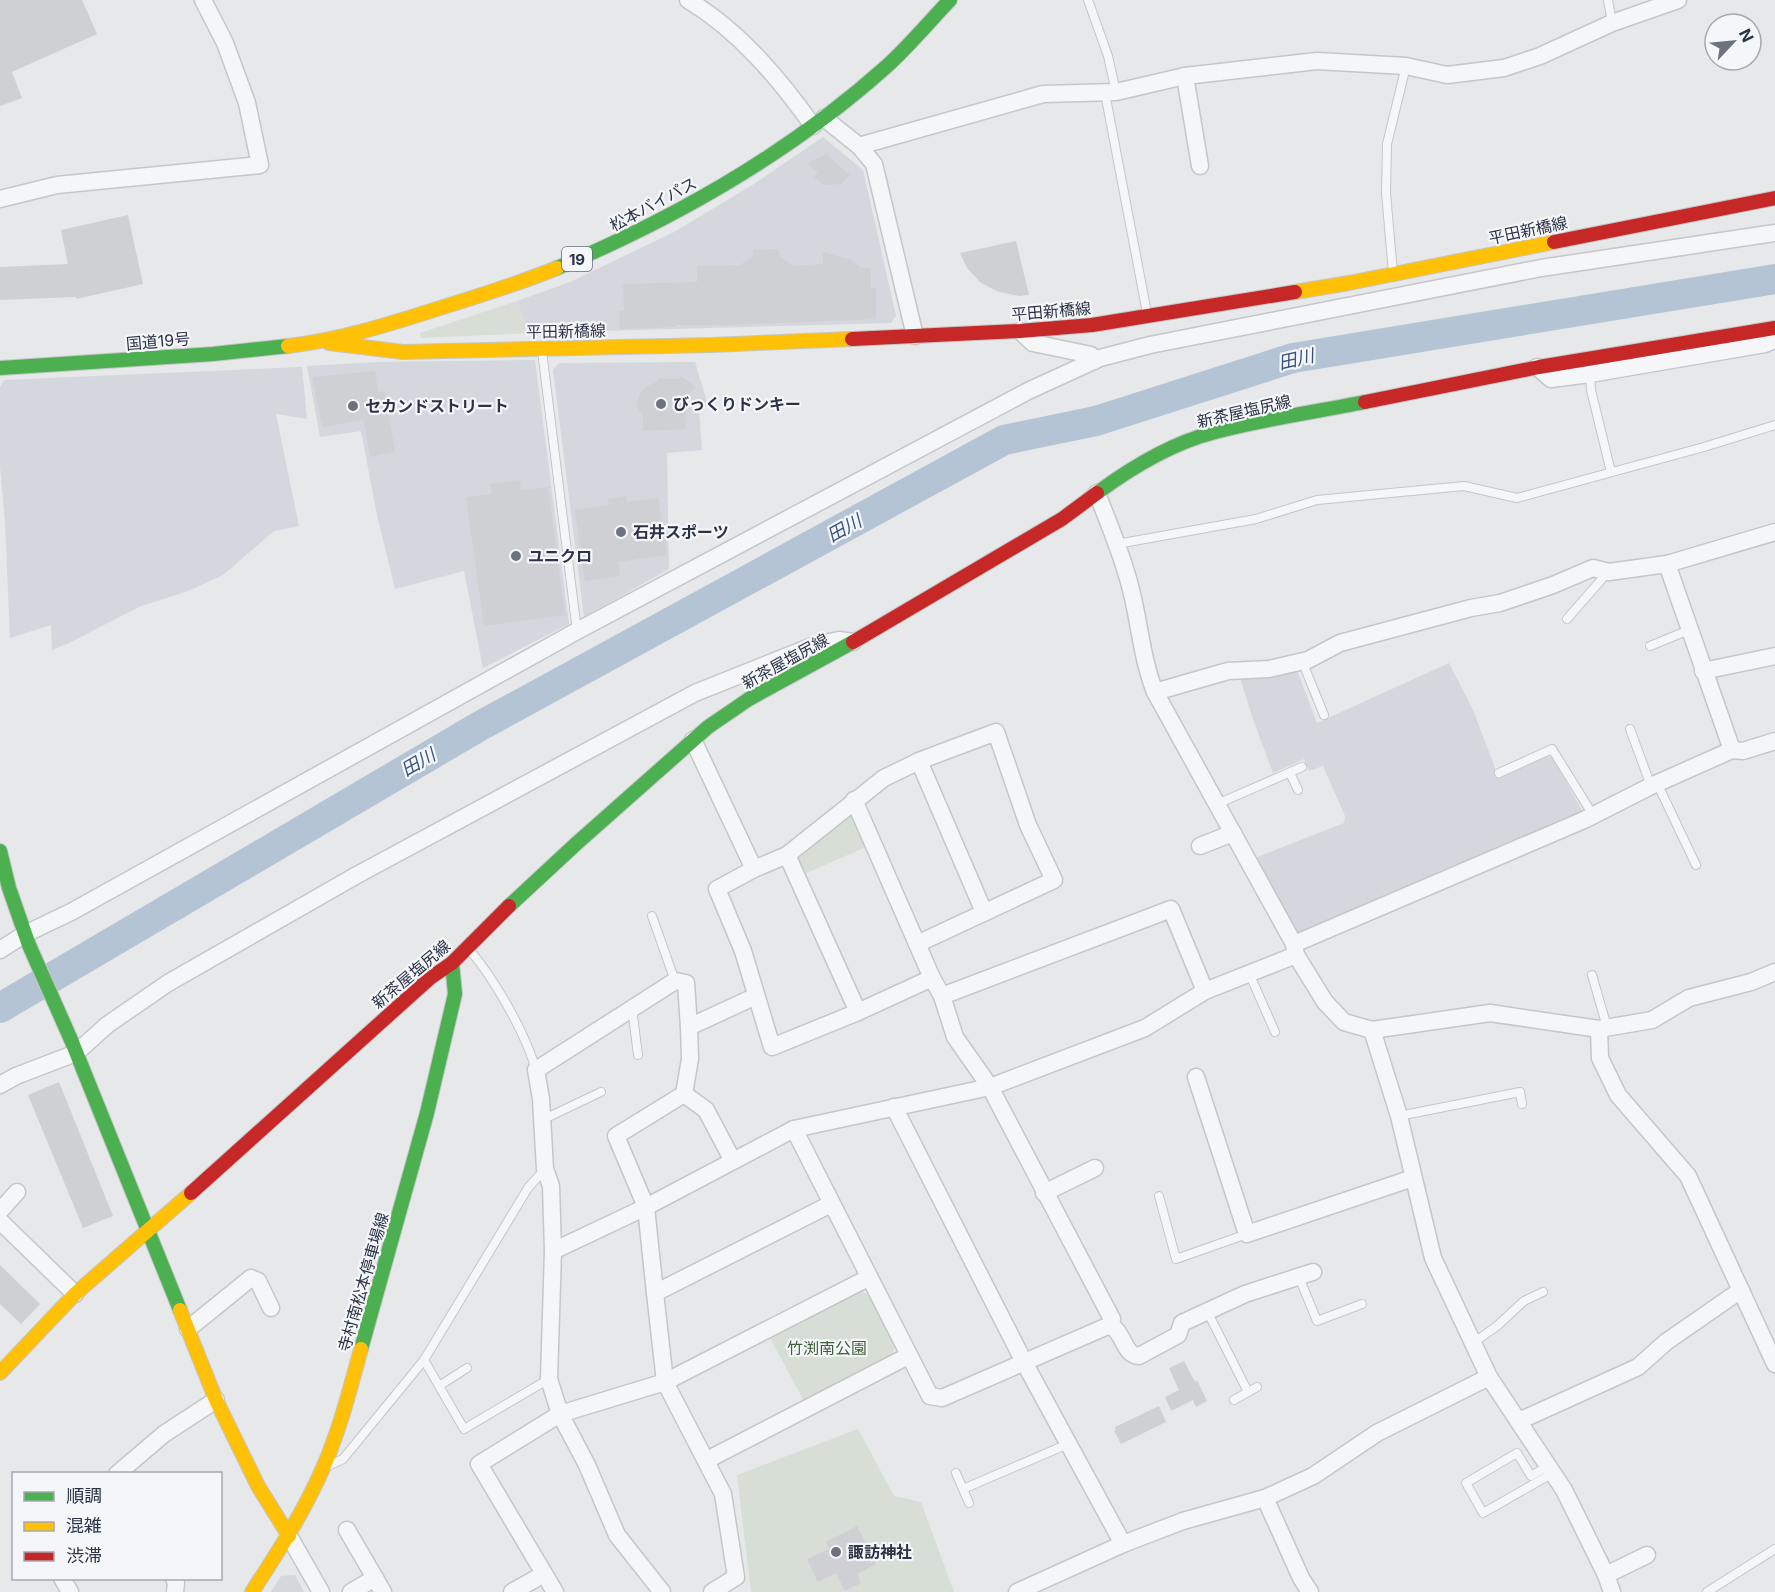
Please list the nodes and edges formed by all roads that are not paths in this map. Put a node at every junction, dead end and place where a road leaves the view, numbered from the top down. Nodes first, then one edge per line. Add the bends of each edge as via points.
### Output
1 (203, 0) edge
2 (688, 0) edge
3 (950, 0) edge
4 (1088, 0) edge
5 (1608, 0) edge
6 (1678, 0) edge
7 (1612, 23) junction
8 (1406, 66) junction
9 (1185, 76) junction
10 (1110, 92) junction
11 (818, 122) junction
12 (859, 146) junction
13 (1200, 166) dead end
14 (1775, 198) edge
15 (0, 200) edge
16 (1775, 232) edge
17 (1393, 274) junction
18 (1148, 316) junction
19 (1775, 328) edge
20 (1020, 331) junction
21 (1775, 333) edge
22 (915, 336) junction
23 (319, 342) junction
24 (542, 348) junction
25 (1094, 361) junction
26 (1537, 367) junction
27 (0, 368) edge
28 (1590, 374) junction
29 (1775, 425) edge
30 (1611, 472) junction
31 (1097, 493) junction
32 (1775, 532) edge
33 (1117, 544) junction
34 (1667, 564) junction
35 (1609, 572) junction
36 (1567, 619) dead end
37 (1689, 630) junction
38 (577, 631) junction
39 (854, 642) junction
40 (1650, 646) dead end
41 (1775, 656) edge
42 (1302, 662) junction
43 (1703, 671) junction
44 (1155, 692) junction
45 (1324, 715) dead end
46 (1630, 729) dead end
47 (693, 740) junction
48 (1775, 741) edge
49 (1732, 750) junction
50 (919, 761) junction
51 (1302, 767) dead end
52 (1499, 772) dead end
53 (1290, 773) junction
54 (1654, 784) junction
55 (1298, 790) dead end
56 (854, 800) junction
57 (1217, 804) junction
58 (1593, 815) junction
59 (1233, 833) junction
60 (1200, 846) dead end
61 (0, 851) edge
62 (787, 855) junction
63 (1696, 865) dead end
64 (754, 869) junction
65 (984, 912) junction
66 (652, 916) dead end
67 (27, 940) junction
68 (917, 944) junction
69 (468, 947) junction
70 (0, 950) edge
71 (1295, 950) junction
72 (452, 963) junction
73 (1775, 972) edge
74 (1248, 974) junction
75 (1592, 975) dead end
76 (932, 978) junction
77 (675, 981) junction
78 (1205, 991) junction
79 (756, 996) junction
80 (942, 996) junction
81 (632, 1008) junction
82 (858, 1012) junction
83 (689, 1027) junction
84 (1603, 1028) junction
85 (1372, 1030) junction
86 (1275, 1032) dead end
87 (689, 1046) junction
88 (74, 1047) junction
89 (639, 1056) dead end
90 (536, 1070) junction
91 (696, 1074) dead end
92 (1196, 1077) dead end
93 (0, 1085) edge
94 (990, 1087) junction
95 (602, 1092) dead end
96 (684, 1094) junction
97 (1522, 1104) dead end
98 (894, 1107) junction
99 (1399, 1116) junction
100 (542, 1120) junction
101 (794, 1129) junction
102 (733, 1161) junction
103 (1095, 1168) dead end
104 (545, 1169) junction
105 (1413, 1178) junction
106 (17, 1192) dead end
107 (1044, 1193) junction
108 (1159, 1196) dead end
109 (831, 1204) junction
110 (645, 1207) junction
111 (0, 1211) edge
112 (0, 1221) edge
113 (148, 1231) junction
114 (1247, 1234) junction
115 (553, 1251) junction
116 (1306, 1275) joint
117 (868, 1278) junction
118 (1741, 1290) junction
119 (1544, 1292) dead end
120 (655, 1293) junction
121 (75, 1294) junction
122 (1362, 1304) dead end
123 (271, 1308) dead end
124 (1207, 1311) junction
125 (1110, 1325) junction
126 (188, 1329) junction
127 (1770, 1339) edge
128 (1473, 1343) junction
129 (908, 1356) junction
130 (424, 1360) junction
131 (1024, 1362) junction
132 (1775, 1364) edge
133 (467, 1368) dead end
134 (0, 1373) edge
135 (1489, 1377) junction
136 (549, 1379) junction
137 (665, 1382) junction
138 (439, 1386) junction
139 (1257, 1388) dead end
140 (1248, 1392) junction
141 (216, 1400) junction
142 (1234, 1400) dead end
143 (560, 1414) junction
144 (1519, 1421) junction
145 (1068, 1444) junction
146 (706, 1460) junction
147 (323, 1468) junction
148 (1551, 1469) junction
149 (118, 1472) edge
150 (957, 1473) dead end
151 (963, 1489) junction
152 (1265, 1498) junction
153 (969, 1503) dead end
154 (347, 1530) dead end
155 (289, 1536) junction
156 (1123, 1544) junction
157 (1775, 1549) edge
158 (1647, 1555) dead end
159 (544, 1574) junction
160 (1606, 1575) junction
161 (379, 1585) edge
162 (252, 1592) edge
163 (321, 1592) edge
164 (351, 1592) edge
165 (512, 1592) edge
166 (555, 1592) edge
167 (662, 1592) edge
168 (712, 1592) edge
169 (1017, 1592) edge
170 (1310, 1592) edge
171 (1612, 1592) edge
172 (1707, 1592) edge

1 - 15 street via 225,43 247,103 260,165 57,185
2 - 11 street via 754,52
3 - 11 main road, 松本バイパス / 19 via 888,65
4 - 10 lane via 1108,56
5 - 7 lane
6 - 7 street
7 - 8 street via 1504,68 1447,75
8 - 9 street via 1317,61
8 - 17 lane via 1387,144 1386,193
9 - 10 street
9 - 13 street
10 - 12 street via 1043,94
10 - 18 lane
11 - 12 street
11 - 23 main road, 松本バイパス / 19 via 730,181 613,244 520,283
12 - 22 street via 874,164
14 - 17 main road, 平田新橋線
16 - 25 street via 1540,268 1150,345
17 - 18 main road, 平田新橋線
18 - 20 main road, 平田新橋線
19 - 26 main road, 新茶屋塩尻線
20 - 22 main road, 平田新橋線
20 - 25 street via 1033,343 1091,355
21 - 28 street via 1765,344
22 - 24 main road, 平田新橋線
23 - 24 main road, 平田新橋線 via 403,352
23 - 27 main road, 国道19号 / 19 via 213,354
24 - 38 lane
25 - 38 street via 1028,391
26 - 28 street via 1551,378
26 - 31 main road, 新茶屋塩尻線 via 1214,432 1162,452
28 - 30 lane
29 - 30 lane
30 - 33 lane via 1517,498 1464,486 1317,500 1256,519
31 - 33 street
31 - 39 main road, 新茶屋塩尻線 via 1062,519
32 - 34 street
33 - 44 street
34 - 35 street
34 - 37 street
35 - 36 lane
35 - 42 street via 1593,568 1500,603 1340,643
37 - 40 lane
37 - 43 street
38 - 67 street
39 - 47 main road, 新茶屋塩尻線 via 748,699
39 - 88 street via 839,640 815,645 695,693 357,875 168,983
41 - 43 street
42 - 44 street via 1228,672
42 - 45 lane
43 - 49 street
44 - 57 street
46 - 54 lane
47 - 64 street
47 - 69 main road, 新茶屋塩尻線
48 - 49 street via 1743,751
49 - 54 street
50 - 56 street via 884,778
50 - 65 street
50 - 65 street via 996,732 1028,825 1054,880
51 - 53 lane
52 - 58 lane via 1552,749
53 - 55 lane
53 - 57 lane
54 - 58 street
54 - 63 lane
56 - 62 street
56 - 68 street
57 - 59 street
58 - 71 street
59 - 60 street
59 - 71 street
61 - 67 main road
62 - 64 street
62 - 82 street
64 - 79 street via 717,890 743,951
65 - 68 street
66 - 77 lane
67 - 70 street
67 - 88 main road
68 - 76 street
69 - 72 main road, 新茶屋塩尻線
69 - 90 lane via 508,1009
71 - 74 street
71 - 85 street via 1325,1002 1344,1022
72 - 113 main road, 新茶屋塩尻線 via 412,994
72 - 147 main road, 寺村南松本停車場線 via 455,994 427,1113 339,1428
73 - 84 street via 1689,998 1652,1020
74 - 78 street
74 - 86 lane
75 - 84 lane
76 - 80 street
76 - 82 street
77 - 81 street
77 - 83 street via 686,983
78 - 80 street via 1171,909
78 - 94 street via 1145,1028
79 - 82 street via 772,1047
79 - 83 street
80 - 94 street via 955,1037
81 - 89 lane
81 - 90 street
83 - 87 street
84 - 85 street via 1490,1013
84 - 118 street via 1600,1058 1618,1095 1688,1176
85 - 99 street
87 - 91 lane
87 - 96 street
88 - 93 street
88 - 113 main road
90 - 100 street
92 - 114 street
94 - 98 street
94 - 107 street
95 - 100 lane
96 - 102 street via 706,1110
96 - 110 street via 616,1137
97 - 99 lane via 1520,1092
98 - 101 street
98 - 131 street
99 - 105 street
100 - 104 street
101 - 102 street
101 - 109 street
102 - 110 street
103 - 107 street
104 - 115 street via 551,1186
104 - 130 lane via 528,1188
105 - 114 street
105 - 128 street via 1433,1258
106 - 111 street
107 - 125 street via 1112,1319
108 - 114 lane via 1176,1258
109 - 117 street
109 - 120 street
110 - 115 street
110 - 120 street
112 - 121 street
113 - 121 main road, 新茶屋塩尻線
113 - 126 main road
115 - 136 street
116 - 122 lane via 1317,1321
116 - 124 street
117 - 129 street
117 - 137 street
118 - 127 street
118 - 144 street via 1666,1342 1638,1367
119 - 128 lane via 1524,1301
120 - 137 street
121 - 134 main road, 新茶屋塩尻線
123 - 126 street via 258,1281 250,1278
124 - 125 street via 1182,1323 1178,1335 1139,1356 1129,1352 1118,1329
124 - 140 lane
125 - 131 street
126 - 141 main road
127 - 132 street
128 - 135 street
129 - 131 street via 930,1396 942,1398
129 - 146 street
130 - 138 lane
130 - 147 lane via 343,1459
131 - 145 street
133 - 138 lane
135 - 144 street
135 - 152 street via 1377,1433 1313,1476
136 - 138 lane via 464,1430
136 - 143 street
137 - 143 street
137 - 146 street
139 - 140 lane
140 - 142 lane
141 - 149 street via 164,1434
141 - 155 main road via 258,1486
143 - 159 street via 478,1464
143 - 167 street via 617,1535
144 - 148 street
145 - 151 lane
145 - 156 street
146 - 168 street via 723,1494 736,1577
147 - 155 main road, 寺村南松本停車場線
148 - 148 lane via 1483,1513 1466,1483 1517,1453 1530,1476
148 - 160 street
150 - 151 lane
151 - 153 lane
152 - 156 street via 1183,1521
152 - 170 street
154 - 161 street
155 - 162 main road, 寺村南松本停車場線
155 - 163 street
156 - 169 street
157 - 172 lane
158 - 160 street
159 - 165 street
159 - 166 street
160 - 171 street
161 - 164 street

